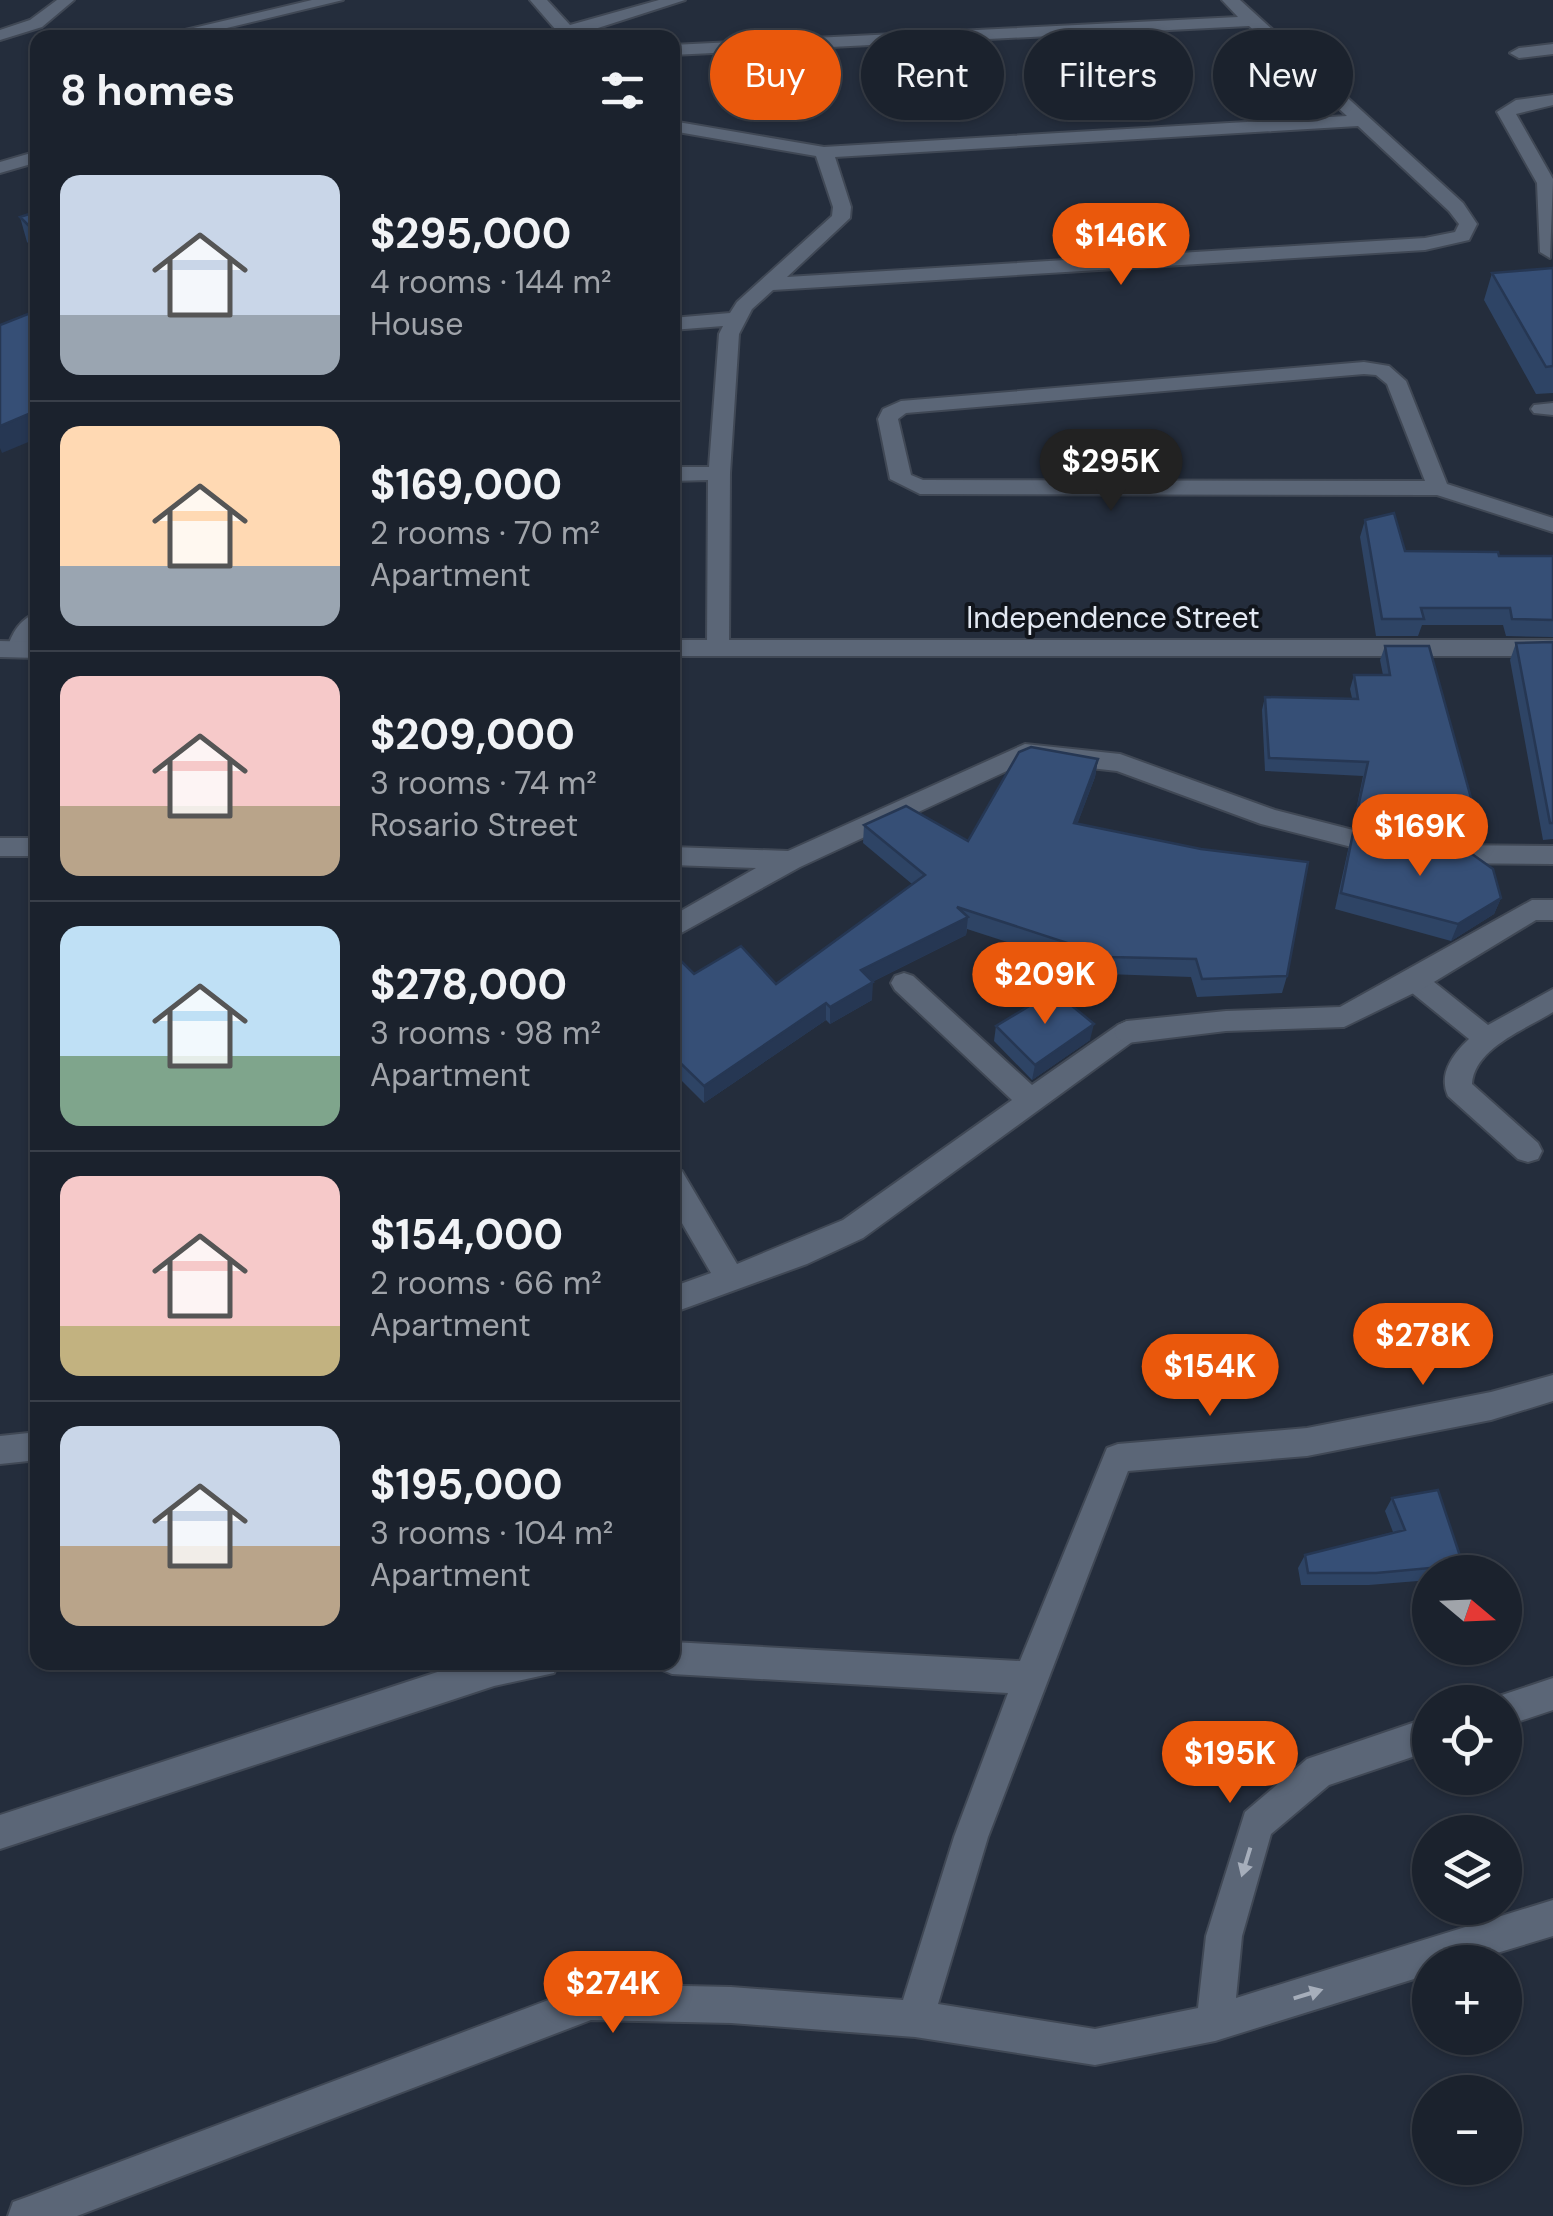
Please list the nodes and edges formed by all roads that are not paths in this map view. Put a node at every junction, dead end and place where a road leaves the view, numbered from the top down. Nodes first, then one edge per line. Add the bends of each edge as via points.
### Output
1 (66, 0) edge
2 (335, 0) edge
3 (538, 0) edge
4 (677, 0) edge
5 (1230, 0) edge
6 (1249, 21) junction
7 (196, 30) edge
8 (565, 30) edge
9 (574, 30) edge
10 (0, 35) edge
11 (1553, 49) edge
12 (680, 50) edge
13 (1519, 53) dead end
14 (1553, 100) edge
15 (1358, 121) junction
16 (680, 127) edge
17 (824, 152) junction
18 (30, 159) edge
19 (0, 168) edge
20 (1550, 252) dead end
21 (771, 284) junction
22 (735, 319) junction
23 (680, 323) edge
24 (680, 474) edge
25 (720, 474) junction
26 (1438, 488) junction
27 (1553, 524) edge
28 (680, 648) edge
29 (718, 648) junction
30 (1553, 648) edge
31 (0, 847) edge
32 (30, 847) edge
33 (1553, 855) edge
34 (680, 856) edge
35 (791, 860) junction
36 (1553, 910) edge
37 (680, 923) edge
38 (1416, 981) junction
39 (904, 983) dead end
40 (1553, 999) edge
41 (1488, 1039) junction
42 (1031, 1101) junction
43 (1528, 1151) dead end
44 (680, 1193) edge
45 (730, 1279) junction
46 (680, 1297) edge
47 (1553, 1388) edge
48 (30, 1447) edge
49 (0, 1450) edge
50 (680, 1658) edge
51 (494, 1670) edge
52 (1030, 1678) junction
53 (1553, 1694) edge
54 (1522, 1704) edge
55 (1412, 1740) edge
56 (0, 1832) edge
57 (1553, 1918) edge
58 (915, 2018) junction
59 (1215, 2023) junction
60 (27, 2216) edge

1 - 10 street via 26,30
2 - 7 street
3 - 8 street
4 - 9 street
5 - 6 street
6 - 12 street
6 - 15 street
11 - 13 street
14 - 20 street via 1506,112 1546,184
15 - 17 street
15 - 21 street via 1456,207 1468,224 1462,236 1426,244
16 - 17 street
17 - 21 street via 841,218
18 - 19 street
21 - 22 street
22 - 23 street
22 - 25 street
24 - 25 street
25 - 29 street
26 - 26 street via 1396,381 1382,370 902,407 888,418 901,480 920,487
26 - 27 street
28 - 29 street, Independence Street
29 - 30 street, Independence Street
31 - 32 street
33 - 35 street via 1408,852 1270,818 1120,764 1026,752
34 - 35 street
35 - 37 street
36 - 38 street via 1532,910
38 - 41 street
38 - 42 street via 1344,1018 1127,1032
39 - 42 street
40 - 41 street
41 - 43 street via 1462,1060 1458,1088
42 - 45 street via 852,1229
44 - 45 street
45 - 46 street
47 - 52 street via 1307,1442 1118,1458
48 - 49 street
50 - 52 street
51 - 56 street
52 - 58 street
53 - 54 street
55 -> 59 street via 1319,1770 1257,1824 1224,1936
59 -> 57 street
58 - 59 street via 1095,2047
58 - 60 street via 591,2002

